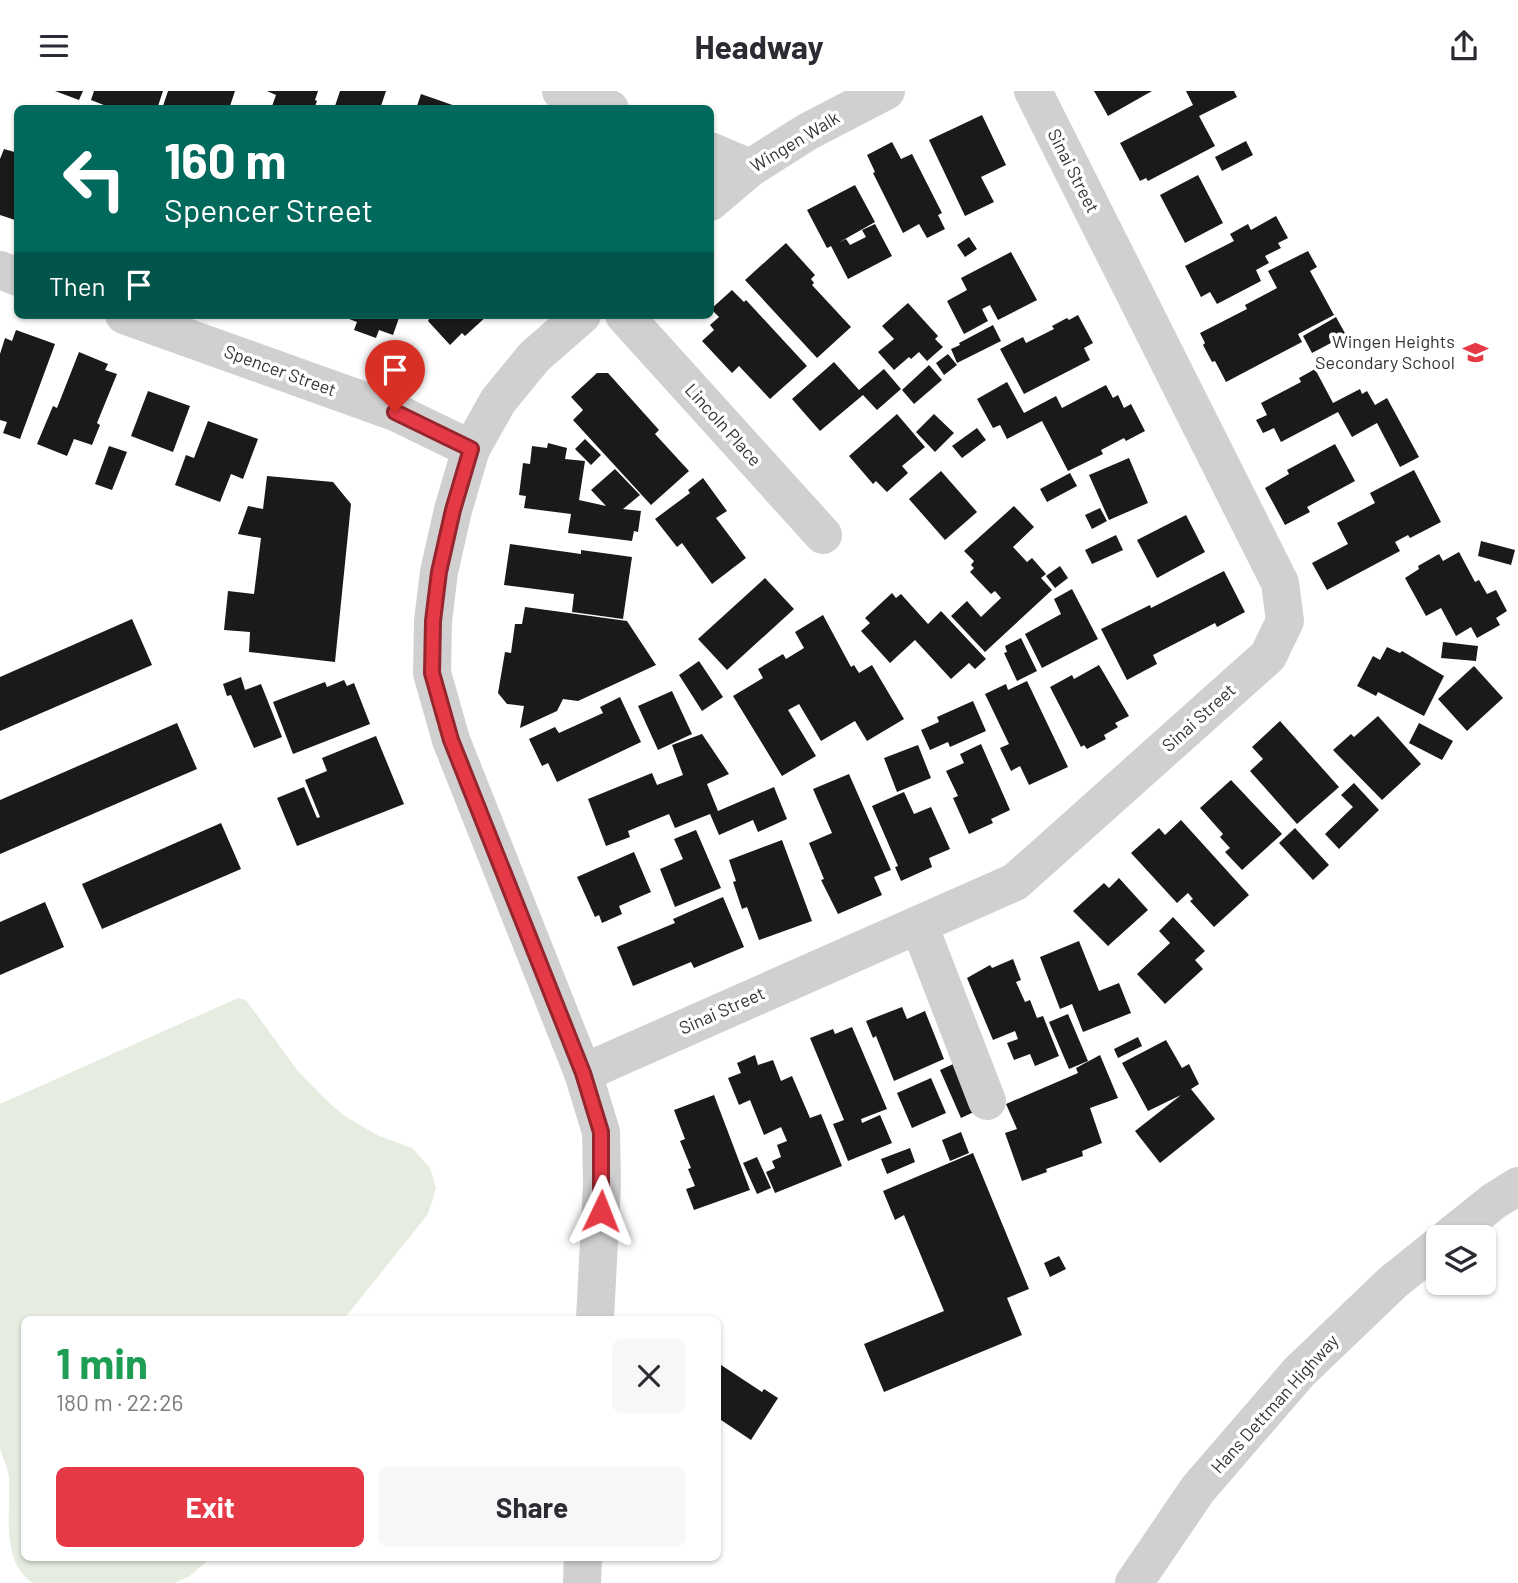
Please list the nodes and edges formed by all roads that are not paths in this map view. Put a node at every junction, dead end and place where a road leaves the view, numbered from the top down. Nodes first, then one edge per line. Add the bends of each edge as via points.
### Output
1 (561, 91) edge
2 (886, 91) edge
3 (1033, 91) edge
4 (599, 105) edge
5 (714, 153) edge
6 (750, 168) junction
7 (714, 199) edge
8 (135, 319) edge
9 (577, 319) edge
10 (628, 319) edge
11 (471, 449) junction
12 (823, 535) dead end
13 (919, 925) junction
14 (583, 1073) junction
15 (987, 1101) dead end
16 (1518, 1186) edge
17 (1464, 1225) edge
18 (1426, 1256) edge
19 (595, 1316) edge
20 (583, 1561) edge
21 (582, 1583) edge
22 (1134, 1583) edge

1 - 4 street
2 - 6 street, Wingen Walk
3 - 13 street, Sinai Street via 1280,583 1285,621 1268,656 1015,882
5 - 6 street
6 - 7 street, Wingen Walk
8 - 11 street, Spencer Street via 395,412
9 - 11 street via 534,357 498,401
10 - 12 street, Lincoln Place
11 - 14 street via 439,572 432,673 451,740
13 - 14 street, Sinai Street
13 - 15 street
14 - 19 street via 601,1132
16 - 17 street
18 - 22 street, Hans Dettman Highway via 1299,1372 1198,1489
20 - 21 street

